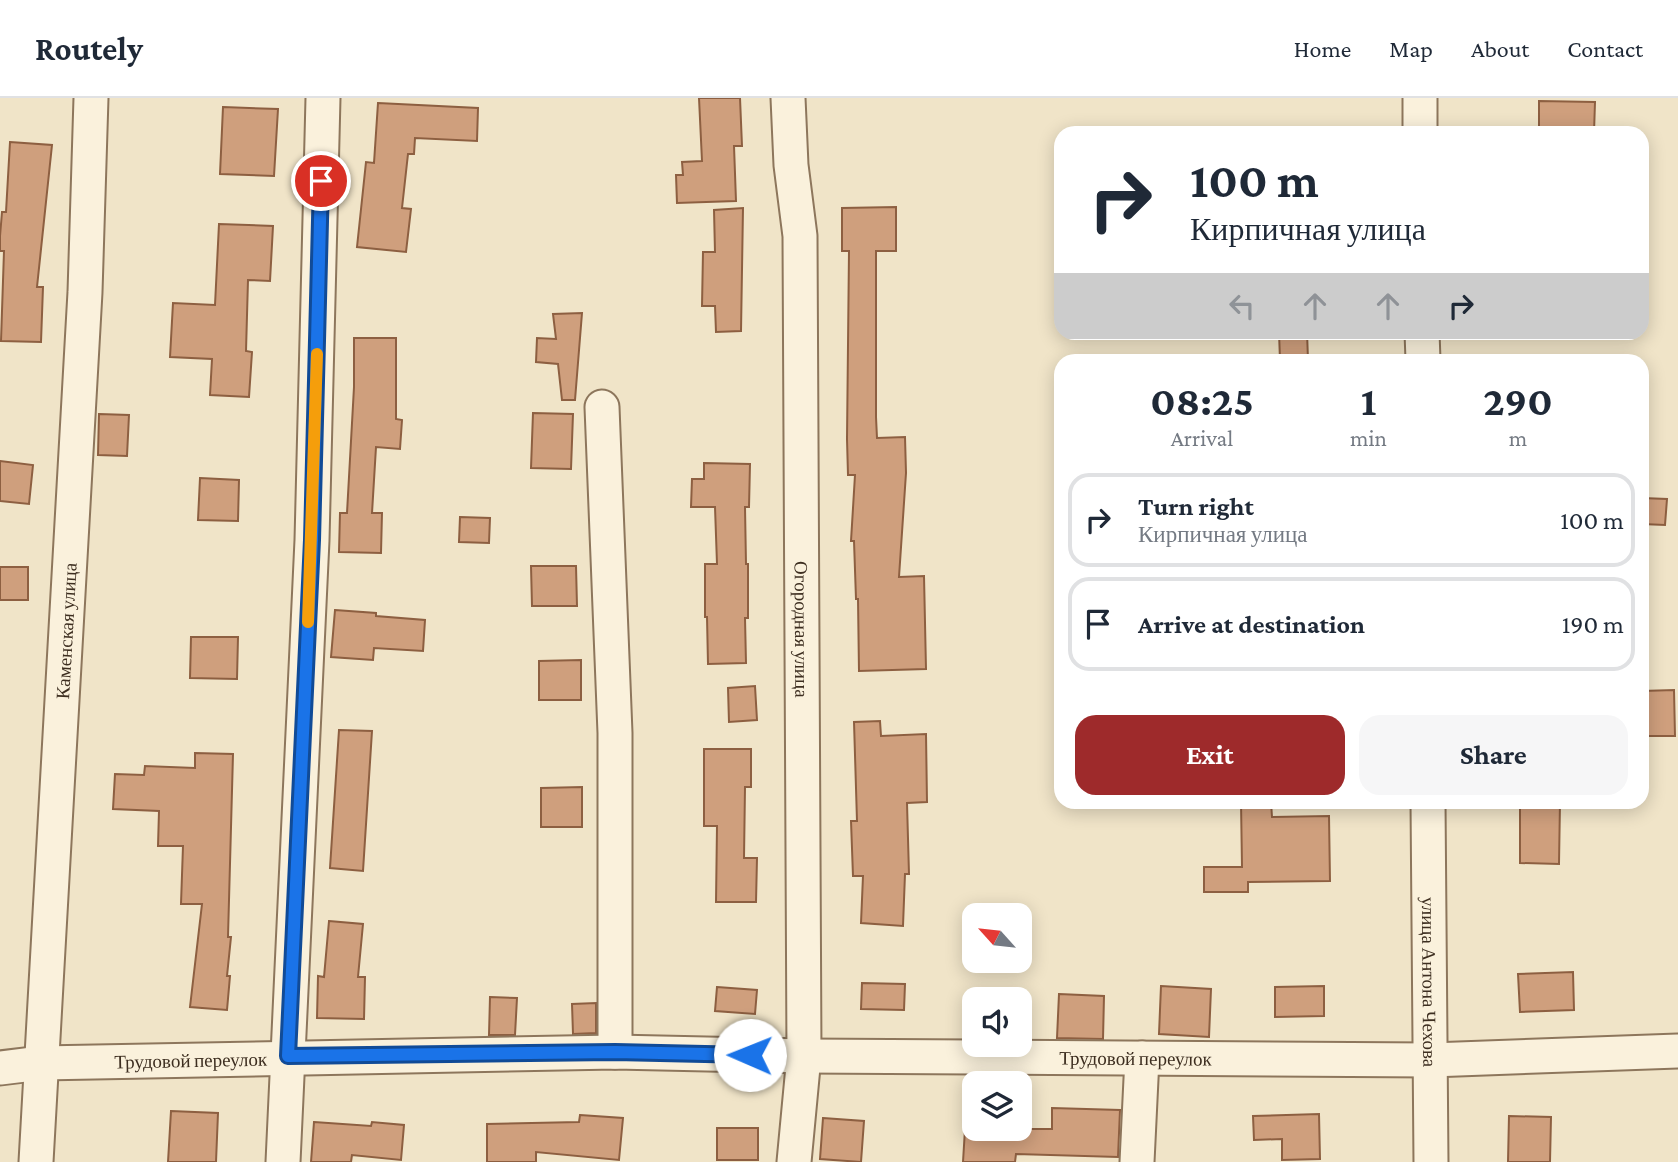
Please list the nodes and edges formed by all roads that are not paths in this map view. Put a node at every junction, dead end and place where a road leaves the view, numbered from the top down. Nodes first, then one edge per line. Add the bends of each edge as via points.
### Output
1 (91, 98) edge
2 (323, 98) edge
3 (788, 98) edge
4 (1420, 98) edge
5 (1420, 126) edge
6 (602, 407) dead end
7 (1428, 809) edge
8 (1678, 1051) edge
9 (615, 1052) junction
10 (288, 1056) junction
11 (804, 1056) junction
12 (1142, 1058) junction
13 (1431, 1060) junction
14 (41, 1063) junction
15 (0, 1068) edge
16 (36, 1162) edge
17 (283, 1162) edge
18 (794, 1162) edge
19 (1137, 1162) edge
20 (1431, 1162) edge

1 - 14 street, Каменская улица via 84,306
2 - 10 street via 312,540
3 - 11 street, Огородная улица via 800,236
4 - 5 street
6 - 9 street via 615,733
7 - 13 street, улица Антона Чехова
8 - 13 street, Трудовой переулок
9 - 10 street, Трудовой переулок
9 - 11 street, Трудовой переулок
10 - 14 street, Трудовой переулок
10 - 17 street
11 - 12 street, Трудовой переулок
11 - 18 street, Огородная улица
12 - 13 street, Трудовой переулок
12 - 19 street
13 - 20 street, улица Антона Чехова
14 - 15 street, Трудовой переулок
14 - 16 street, Каменская улица

